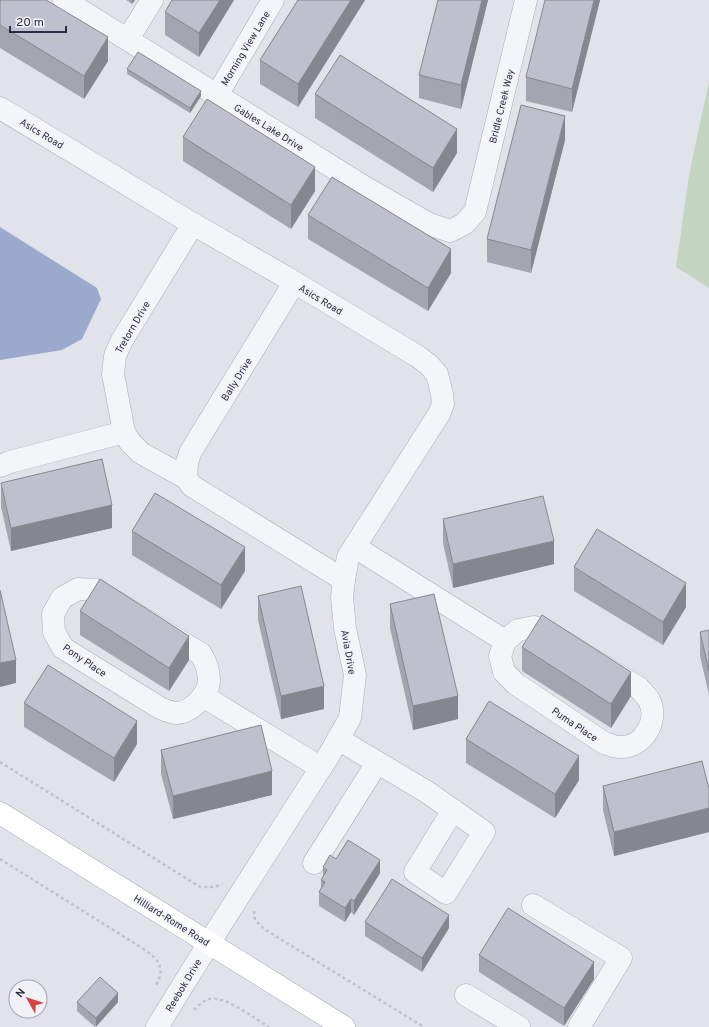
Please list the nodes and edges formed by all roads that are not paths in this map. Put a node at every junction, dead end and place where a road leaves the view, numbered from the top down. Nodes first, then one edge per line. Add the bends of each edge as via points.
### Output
1 (64, 0) edge
2 (152, 0) edge
3 (273, 0) edge
4 (526, 0) edge
5 (128, 39) junction
6 (217, 95) junction
7 (0, 108) edge
8 (475, 212) joint
9 (193, 224) junction
10 (294, 283) junction
11 (124, 432) junction
12 (0, 466) edge
13 (186, 478) junction
14 (354, 547) junction
15 (344, 580) junction
16 (505, 641) junction
17 (203, 696) junction
18 (338, 739) junction
19 (377, 763) junction
20 (321, 768) junction
21 (453, 810) dead end
22 (0, 813) edge
23 (314, 863) dead end
24 (533, 905) dead end
25 (209, 944) junction
26 (466, 995) dead end
27 (157, 1027) edge
28 (344, 1027) edge
29 (519, 1027) edge
30 (579, 1027) edge

1 - 5 street, Gables Lake Drive
2 - 5 street
3 - 6 street, Morning View Lane
4 - 8 street, Bridle Creek Way
5 - 6 street, Gables Lake Drive
6 - 8 street, Gables Lake Drive via 429,224 450,231 464,224
7 - 9 street, Asics Road
9 - 10 street, Asics Road
9 - 11 street, Tretorn Drive via 120,342 115,356 114,374
10 - 13 street, Bally Drive via 191,451
10 - 14 street, Asics Road via 429,365 437,374 442,394 443,404 439,414
11 - 12 street
11 - 13 street via 141,452
13 - 15 street via 192,486
14 - 15 street, Asics Road via 348,557
14 - 16 street
15 - 18 street, Avia Drive via 342,597 345,628 355,675 350,718
16 - 16 street, Puma Place via 518,630 534,627 549,633 639,688 650,701 653,717 648,732 636,743 620,747 604,743 516,684 504,672 500,656
17 - 17 street, Pony Place via 192,708 176,713 160,708 63,648 54,632 53,614 62,598 78,589 96,590 201,654 208,667 209,682
17 - 20 street
18 - 19 street
18 - 20 street, Avia Drive
19 - 21 street
19 - 23 street
20 - 25 street, Avia Drive
22 - 25 main road, Hilliard-Rome Road
24 - 30 street via 621,958
25 - 27 street, Reebok Drive
25 - 28 main road, Hilliard-Rome Road
26 - 29 street

